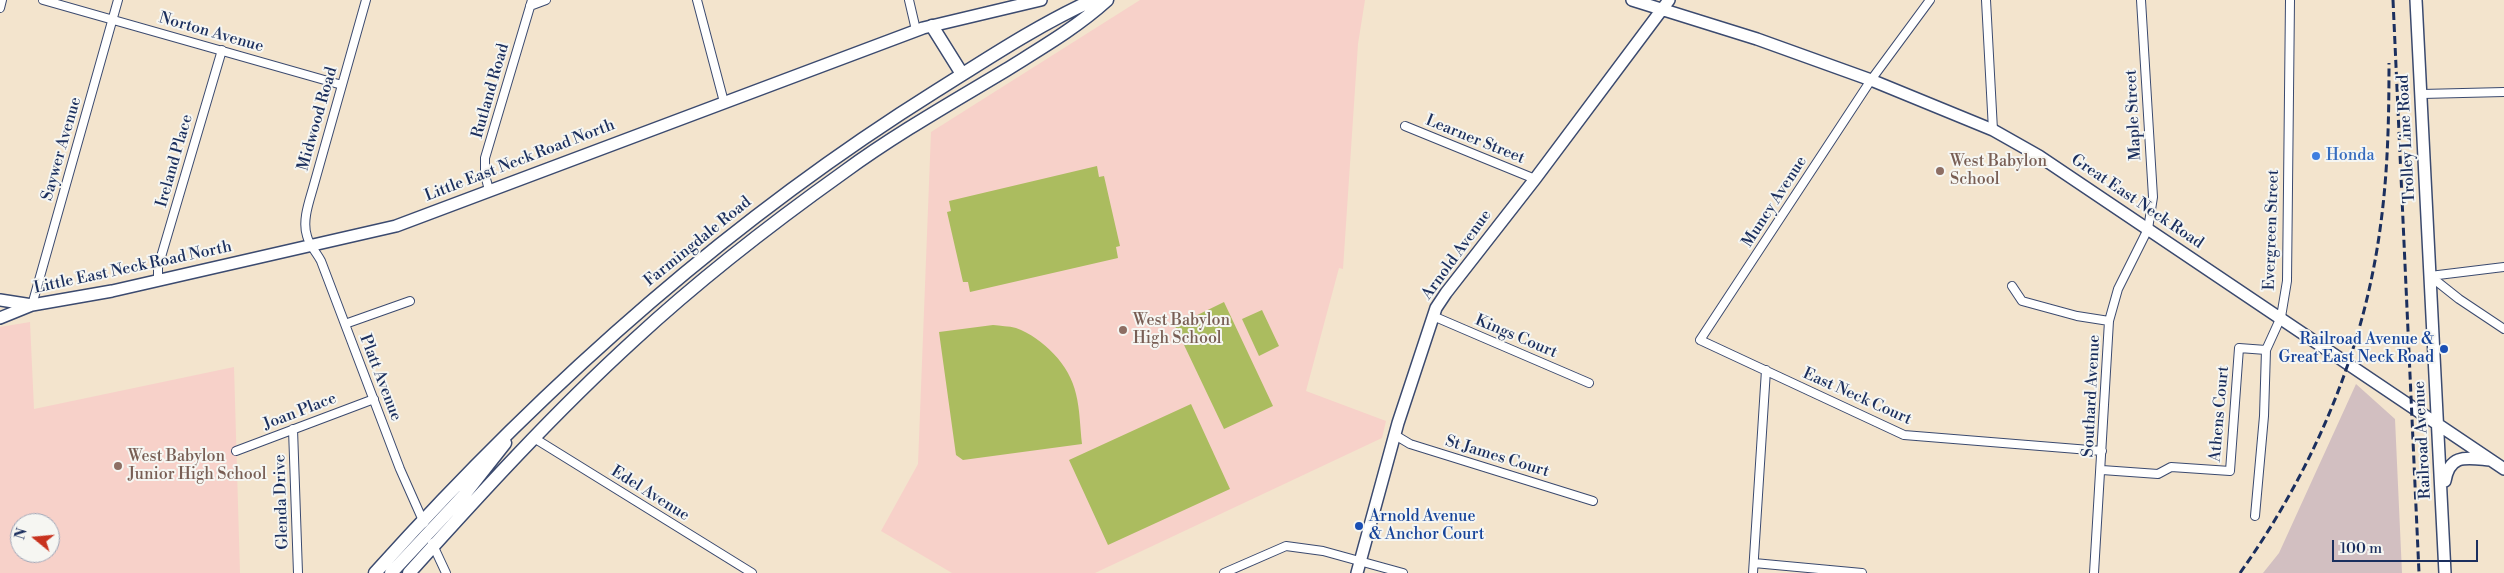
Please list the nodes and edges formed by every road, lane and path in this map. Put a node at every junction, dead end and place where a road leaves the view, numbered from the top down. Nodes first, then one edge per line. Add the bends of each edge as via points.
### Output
1 (2, 0) edge
2 (43, 0) edge
3 (118, 0) edge
4 (366, 0) edge
5 (546, 0) edge
6 (698, 0) edge
7 (910, 0) edge
8 (1040, 0) edge
9 (1093, 0) edge
10 (1107, 0) edge
11 (1632, 0) edge
12 (1930, 0) edge
13 (1986, 0) edge
14 (2141, 0) edge
15 (2290, 0) edge
16 (2416, 0) edge
17 (531, 3) edge
18 (1665, 4) edge
19 (0, 8) edge
20 (113, 19) junction
21 (932, 26) junction
22 (916, 30) junction
23 (222, 50) junction
24 (962, 74) junction
25 (1871, 80) junction
26 (342, 85) junction
27 (2504, 92) edge
28 (2422, 94) junction
29 (724, 102) junction
30 (1405, 126) dead end
31 (1993, 130) junction
32 (1536, 179) junction
33 (489, 190) junction
34 (2148, 229) junction
35 (312, 246) junction
36 (2504, 267) edge
37 (2430, 276) junction
38 (158, 280) junction
39 (2012, 286) dead end
40 (0, 300) edge
41 (410, 301) dead end
42 (32, 306) junction
43 (1433, 316) junction
44 (2281, 317) junction
45 (0, 318) edge
46 (2109, 321) junction
47 (345, 324) junction
48 (2504, 329) edge
49 (1700, 340) joint
50 (2266, 350) junction
51 (1766, 370) junction
52 (1589, 383) dead end
53 (374, 399) junction
54 (518, 421) junction
55 (2438, 423) junction
56 (293, 430) junction
57 (1395, 435) junction
58 (534, 438) junction
59 (236, 451) dead end
60 (2102, 451) junction
61 (2492, 460) junction
62 (2504, 468) edge
63 (2102, 470) junction
64 (1593, 501) dead end
65 (2442, 501) junction
66 (2255, 516) dead end
67 (422, 520) junction
68 (431, 540) junction
69 (1361, 560) junction
70 (1754, 563) junction
71 (298, 573) edge
72 (375, 573) edge
73 (392, 573) edge
74 (409, 573) edge
75 (446, 573) edge
76 (752, 573) edge
77 (1224, 573) edge
78 (1357, 573) edge
79 (1404, 573) edge
80 (1753, 573) edge
81 (1862, 573) edge
82 (2094, 573) edge
83 (2445, 573) edge

1 - 19 street
2 - 20 street, Norton Avenue
3 - 20 street, Saywer Avenue
4 - 26 street, Midwood Road
5 - 17 street
6 - 29 street
7 - 22 street
8 - 21 main road, Little East Neck Road North
9 - 24 main road, Farmingdale Road
10 - 58 main road, Farmingdale Road via 1082,23 903,131 773,224 656,320
11 - 18 main road, Great East Neck Road
12 - 25 street, Muncy Avenue
13 - 31 street
14 - 34 street, Maple Street via 2153,197
15 - 44 street, Evergreen Street via 2287,281
16 - 28 main road, Trolley Line Road
17 - 33 street, Rutland Road via 485,158
18 - 25 main road, Great East Neck Road
18 - 32 main road, Arnold Avenue
20 - 23 street, Norton Avenue
20 - 42 street, Saywer Avenue
21 - 22 main road, Little East Neck Road North
21 - 24 main road
22 - 29 main road, Little East Neck Road North
23 - 26 street, Norton Avenue
23 - 38 street, Ireland Place via 158,267
24 - 54 main road, Farmingdale Road via 850,148 749,221 634,314
25 - 31 main road, Great East Neck Road
25 - 49 street, Muncy Avenue
26 - 35 street, Midwood Road via 306,218 307,237
27 - 28 street
28 - 37 main road, Trolley Line Road
29 - 33 main road, Little East Neck Road North
30 - 32 street, Learner Street
31 - 34 main road, Great East Neck Road via 2039,156
32 - 43 main road, Arnold Avenue via 1446,292
33 - 35 main road, Little East Neck Road North via 396,226
34 - 44 main road, Great East Neck Road
34 - 46 street, Southard Avenue via 2118,289
35 - 38 main road, Little East Neck Road North
35 - 47 street, Platt Avenue
36 - 37 street
37 - 48 street
37 - 55 main road, Railroad Avenue
38 - 42 main road, Little East Neck Road North
39 - 46 street via 2022,301
40 - 42 main road
41 - 47 street
42 - 45 main road, Little East Neck Road North
43 - 52 street, Kings Court
43 - 57 main road, Arnold Avenue
44 - 50 street, Evergreen Street
44 - 55 main road, Great East Neck Road
46 - 60 street, Southard Avenue
47 - 53 street, Platt Avenue
49 - 51 street, East Neck Court
50 - 63 street, Athens Court via 2239,348 2230,470 2171,467 2158,474
50 - 66 street, Evergreen Street
51 - 60 street, East Neck Court via 1904,435
51 - 70 street
53 - 56 street, Joan Place
53 - 67 street, Platt Avenue
54 - 67 main road, Farmingdale Road
54 - 68 main road via 503,447
55 - 61 main road, Great East Neck Road
55 - 65 main road, Railroad Avenue
56 - 59 street, Joan Place
56 - 71 street, Glenda Drive
57 - 64 street, St James Court via 1410,444
57 - 69 main road, Arnold Avenue
58 - 68 main road, Farmingdale Road
58 - 76 street, Edel Avenue
60 - 63 street, Southard Avenue
61 - 62 main road, Great East Neck Road
61 - 65 main road via 2465,458 2454,462 2448,468
63 - 82 street, Southard Avenue
65 - 83 main road, Railroad Avenue
67 - 68 street, Platt Avenue
67 - 72 main road, Farmingdale Road
68 - 73 main road
68 - 74 main road, Farmingdale Road
68 - 75 street, Platt Avenue
69 - 77 street via 1286,546
69 - 78 main road, Arnold Avenue
69 - 79 street
70 - 80 street
70 - 81 street

